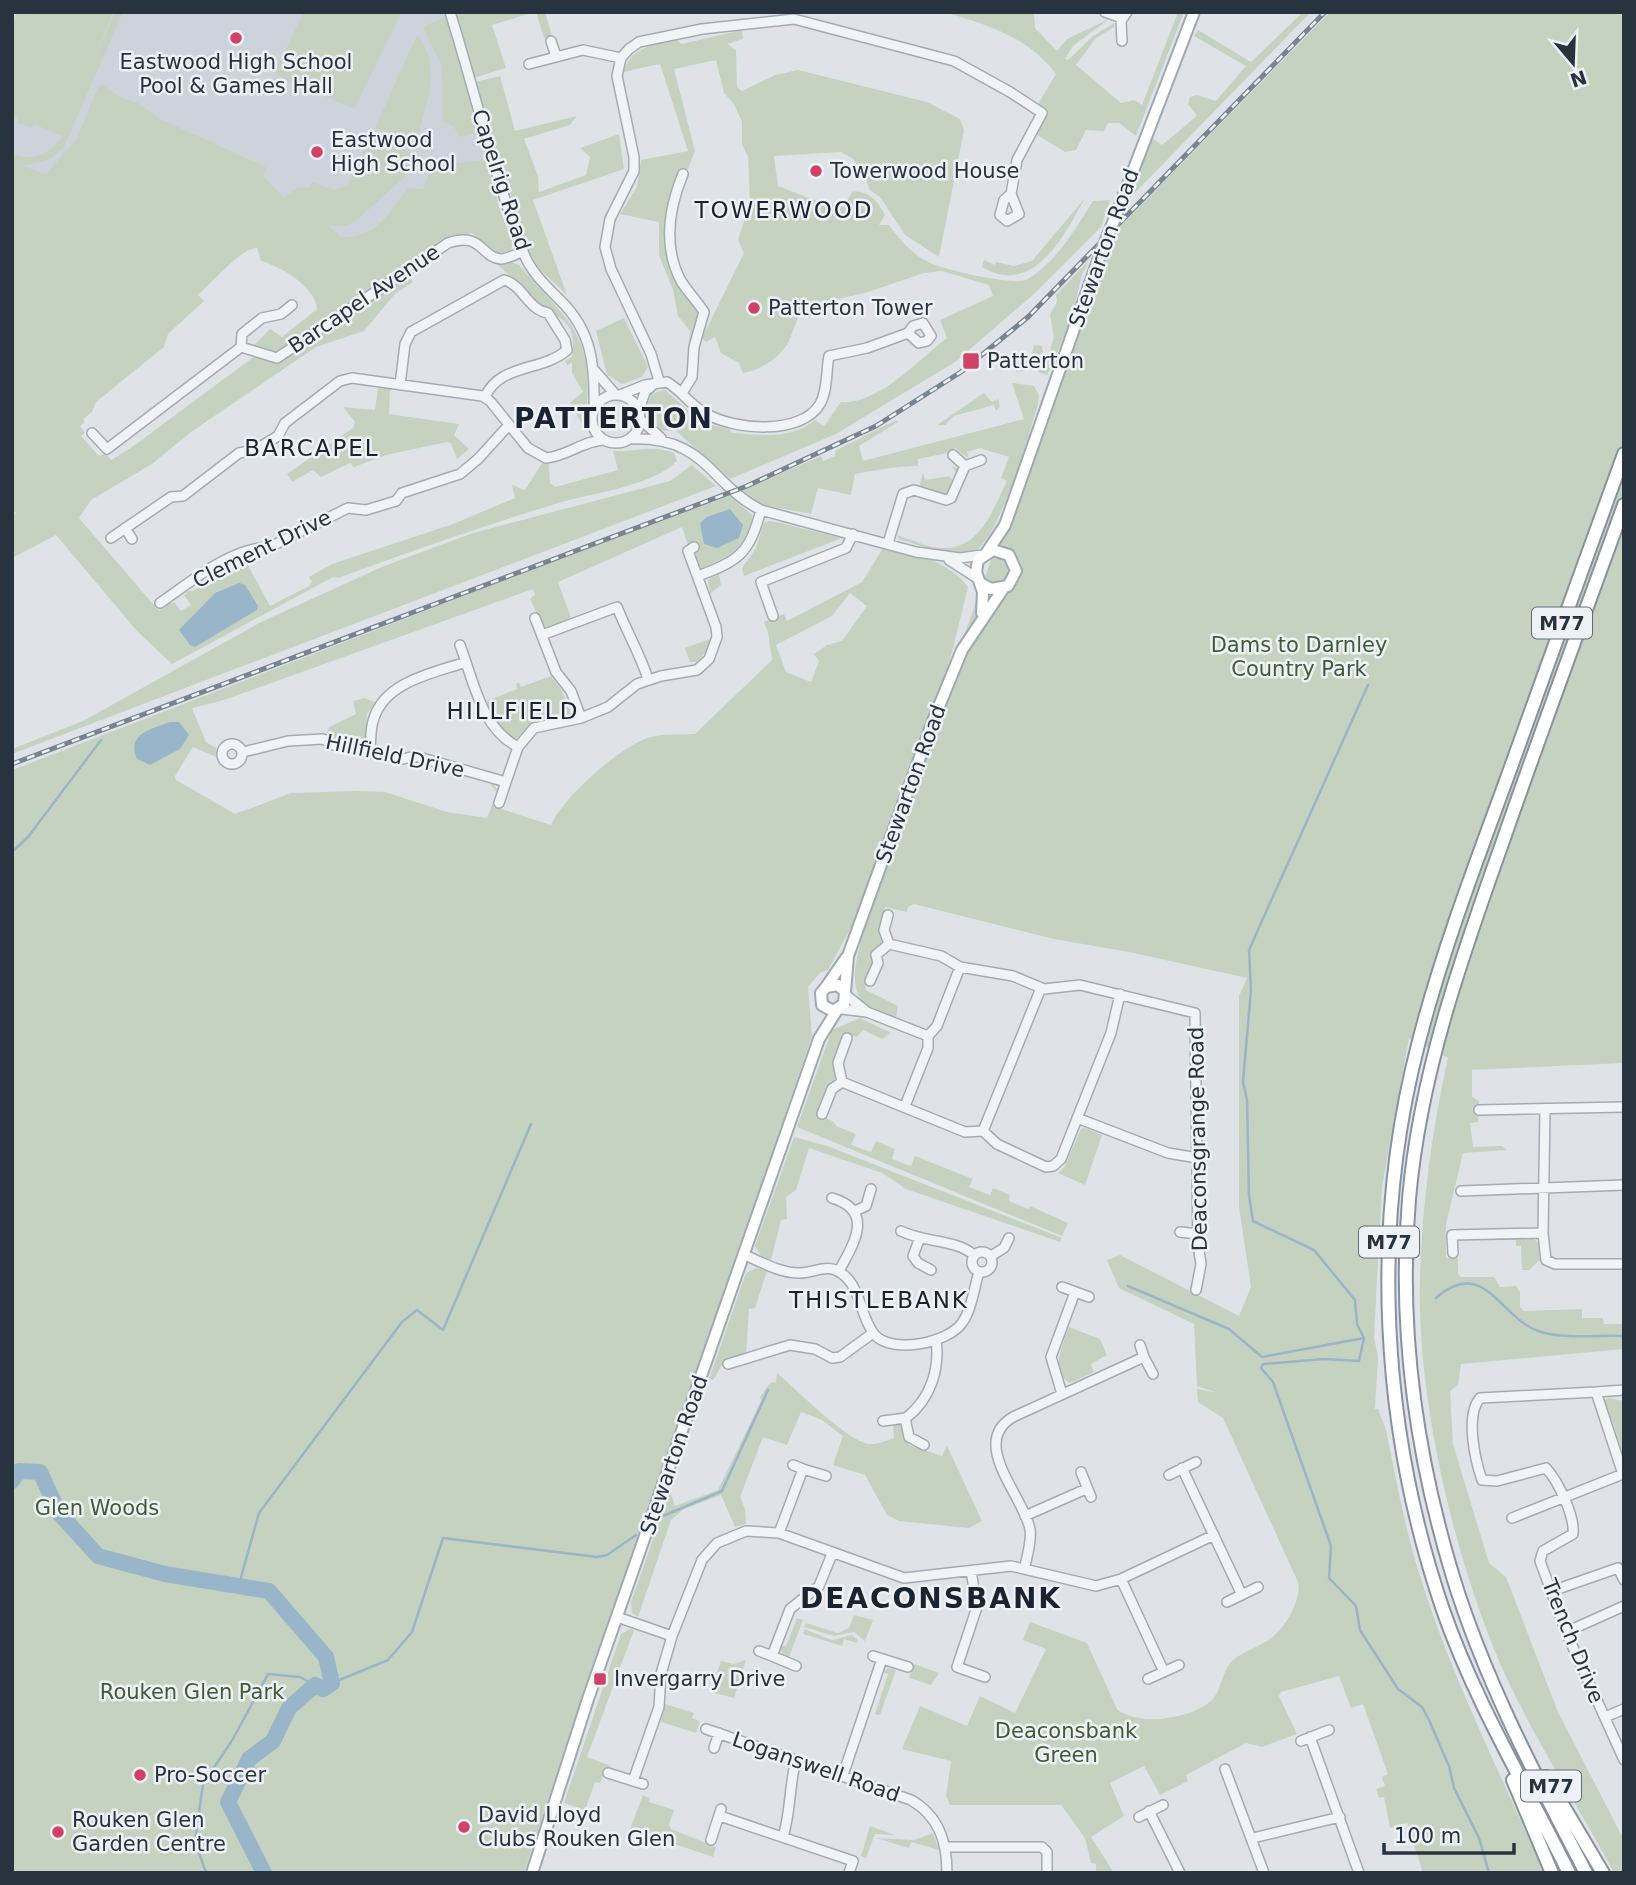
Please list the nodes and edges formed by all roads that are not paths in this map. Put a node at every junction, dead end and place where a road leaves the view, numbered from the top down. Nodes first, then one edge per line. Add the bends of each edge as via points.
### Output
1 (450, 12) edge
2 (1105, 12) edge
3 (1194, 12) edge
4 (1125, 15) edge
5 (551, 41) dead end
6 (1122, 41) dead end
7 (556, 56) junction
8 (621, 58) junction
9 (529, 64) dead end
10 (683, 174) dead end
11 (1011, 194) dead end
12 (523, 251) junction
13 (292, 305) dead end
14 (934, 319) dead end
15 (923, 323) junction
16 (908, 333) junction
17 (241, 347) junction
18 (595, 371) junction
19 (658, 382) junction
20 (400, 385) junction
21 (682, 393) junction
22 (618, 395) junction
23 (485, 397) junction
24 (594, 408) junction
25 (639, 415) junction
26 (592, 425) junction
27 (508, 426) junction
28 (92, 433) dead end
29 (661, 438) junction
30 (629, 439) junction
31 (604, 440) junction
32 (584, 443) junction
33 (1624, 454) edge
34 (953, 455) dead end
35 (981, 460) dead end
36 (965, 466) junction
37 (1624, 505) edge
38 (761, 510) junction
39 (1005, 525) junction
40 (125, 528) junction
41 (853, 534) junction
42 (111, 538) dead end
43 (132, 540) dead end
44 (888, 543) junction
45 (695, 547) dead end
46 (984, 553) junction
47 (1009, 555) junction
48 (941, 556) junction
49 (698, 576) junction
50 (979, 580) junction
51 (1003, 589) junction
52 (176, 593) junction
53 (160, 603) dead end
54 (183, 604) dead end
55 (773, 616) dead end
56 (982, 616) junction
57 (535, 618) dead end
58 (542, 635) junction
59 (460, 645) dead end
60 (466, 662) junction
61 (648, 680) junction
62 (581, 718) junction
63 (518, 747) junction
64 (370, 751) junction
65 (243, 752) dead end
66 (506, 782) junction
67 (499, 803) dead end
68 (888, 915) dead end
69 (889, 944) junction
70 (848, 956) junction
71 (960, 967) junction
72 (870, 981) dead end
73 (826, 987) junction
74 (1041, 988) junction
75 (845, 993) junction
76 (1120, 994) junction
77 (820, 1001) junction
78 (839, 1009) junction
79 (867, 1012) junction
80 (928, 1036) junction
81 (847, 1038) dead end
82 (819, 1039) junction
83 (842, 1082) junction
84 (905, 1106) junction
85 (1624, 1107) edge
86 (1545, 1109) junction
87 (1479, 1111) dead end
88 (822, 1114) dead end
89 (1077, 1118) junction
90 (984, 1131) junction
91 (1198, 1158) junction
92 (1624, 1185) edge
93 (1546, 1188) junction
94 (871, 1189) dead end
95 (1461, 1191) dead end
96 (832, 1198) dead end
97 (855, 1211) junction
98 (901, 1231) dead end
99 (1180, 1232) dead end
100 (1543, 1233) junction
101 (1198, 1234) junction
102 (1009, 1238) dead end
103 (919, 1240) junction
104 (1453, 1253) dead end
105 (743, 1254) junction
106 (974, 1255) junction
107 (991, 1256) junction
108 (1624, 1264) edge
109 (931, 1270) dead end
110 (839, 1271) junction
111 (979, 1272) junction
112 (1062, 1287) dead end
113 (1196, 1290) dead end
114 (1075, 1292) junction
115 (1089, 1297) dead end
116 (873, 1333) junction
117 (936, 1339) junction
118 (1140, 1345) dead end
119 (1144, 1357) junction
120 (728, 1364) dead end
121 (1153, 1374) dead end
122 (1624, 1391) edge
123 (1596, 1392) junction
124 (1062, 1394) junction
125 (905, 1418) junction
126 (883, 1421) dead end
127 (924, 1445) dead end
128 (1196, 1462) dead end
129 (793, 1465) dead end
130 (1182, 1468) junction
131 (803, 1469) junction
132 (1081, 1472) dead end
133 (1169, 1475) dead end
134 (826, 1476) dead end
135 (1562, 1498) junction
136 (1025, 1517) junction
137 (1512, 1518) dead end
138 (779, 1533) junction
139 (1214, 1535) junction
140 (832, 1554) junction
141 (1025, 1567) junction
142 (971, 1571) junction
143 (1121, 1579) junction
144 (1624, 1580) edge
145 (1258, 1587) dead end
146 (1552, 1591) junction
147 (1242, 1595) junction
148 (1227, 1602) dead end
149 (1624, 1606) edge
150 (617, 1616) junction
151 (1566, 1632) junction
152 (672, 1636) junction
153 (759, 1651) dead end
154 (772, 1656) junction
155 (946, 1664) dead end
156 (1179, 1665) dead end
157 (796, 1666) dead end
158 (908, 1667) dead end
159 (957, 1667) junction
160 (1164, 1672) junction
161 (985, 1677) dead end
162 (1148, 1679) dead end
163 (1478, 1695) junction
164 (1499, 1698) junction
165 (1624, 1709) edge
166 (1605, 1717) junction
167 (706, 1729) dead end
168 (1329, 1730) dead end
169 (719, 1733) junction
170 (714, 1748) dead end
171 (796, 1760) junction
172 (1624, 1760) edge
173 (1224, 1769) dead end
174 (608, 1773) dead end
175 (843, 1775) junction
176 (1163, 1805) dead end
177 (1149, 1811) junction
178 (1139, 1817) dead end
179 (1340, 1817) junction
180 (783, 1837) junction
181 (1253, 1838) junction
182 (711, 1840) dead end
183 (947, 1847) junction
184 (532, 1873) edge
185 (849, 1873) edge
186 (947, 1873) edge
187 (1047, 1873) edge
188 (1180, 1873) edge
189 (1264, 1873) edge
190 (1359, 1873) edge
191 (1552, 1873) edge
192 (1569, 1873) edge
193 (1586, 1873) edge
194 (1603, 1873) edge

1 - 12 street, Capelrig Road
2 - 4 street
3 - 39 main road, Stewarton Road, bridge via 1101,253
4 - 6 street
5 - 7 street
7 - 8 street via 593,50
7 - 9 street
8 - 11 street via 639,42 714,27 794,19 954,61 1042,113 1017,160
8 - 19 street via 617,88 634,171 610,219 606,247 611,268 651,354
10 - 21 street via 673,197 670,246 683,284 704,312 692,377
12 - 17 street, Barcapel Avenue via 496,258 477,242 456,240 277,358
12 - 18 street, Capelrig Road via 581,326 590,343
13 - 17 street, Barcapel Avenue via 281,314 262,318 242,334
14 - 15 street
15 - 16 street
15 - 16 street via 930,331 927,341 919,342
16 - 21 street via 829,356 821,402 792,426 722,420 691,405
17 - 28 street, Barcapel Avenue via 107,449
18 - 22 street, Capelrig Road
18 - 24 street, Capelrig Road
19 - 21 street via 667,382
19 - 22 street
19 - 25 street via 645,391
20 - 23 street
20 - 23 street via 411,332 503,280 540,312 548,313 567,349 538,366 521,366 492,384
20 - 40 street via 358,378 340,381 285,423 278,436 256,450 239,453 183,496 172,497
22 - 24 street via 604,397
22 - 25 street via 631,399
23 - 27 street
24 - 26 street
25 - 29 street
25 - 30 street via 638,428
26 - 31 street
26 - 32 street
27 - 32 street via 528,449 546,458 569,453
27 - 52 street, Clement Drive via 460,474 402,493 396,501 366,510 348,508 270,547 256,547 207,570
29 - 30 street
29 - 38 street via 704,461 748,504
30 - 31 street via 619,443
31 - 32 street
33 - 163 highway, M77 via 1441,966 1418,1044 1396,1163 1388,1284 1399,1433 1432,1575
34 - 36 street
35 - 36 street
36 - 44 street via 951,498 914,490 904,494
37 - 164 highway, M77 via 1455,978 1426,1088 1410,1189 1408,1327 1423,1454 1454,1580
38 - 41 street
38 - 49 street via 746,551
39 - 46 main road, Stewarton Road
39 - 47 main road, Stewarton Road
40 - 42 street
40 - 43 street
41 - 44 street
41 - 55 street via 846,548 761,582
44 - 48 street
45 - 49 street via 688,551
46 - 47 main road via 999,550
46 - 48 street
46 - 50 main road, Stewarton Road via 976,566
47 - 51 main road, Stewarton Road via 1016,571
48 - 50 street
49 - 61 street via 716,627 713,651 697,670
50 - 51 main road via 991,589
50 - 56 main road, Stewarton Road
51 - 56 main road, Stewarton Road
52 - 53 street, Clement Drive
52 - 54 street
56 - 70 main road, Stewarton Road via 962,650 933,721
57 - 58 street
58 - 61 street via 617,607
58 - 62 street
59 - 60 street
60 - 63 street via 492,728
60 - 64 street via 401,686 384,699 373,718
61 - 62 street via 608,707
62 - 63 street via 534,728
63 - 66 street
64 - 65 street, Hillfield Drive via 316,739
64 - 66 street, Hillfield Drive via 403,759 415,756
66 - 67 street
68 - 69 street via 884,930
69 - 71 street, Deaconsgrange Road via 941,956
69 - 72 street via 876,955 878,963
70 - 73 main road, Stewarton Road
70 - 75 main road, Stewarton Road
71 - 74 street, Deaconsgrange Road via 1013,976
71 - 80 street via 937,1026
73 - 75 main road via 838,985
73 - 77 main road
74 - 76 street, Deaconsgrange Road via 1080,985
74 - 90 street
75 - 78 main road
75 - 79 street
76 - 89 street via 1111,1033
76 - 91 street, Deaconsgrange Road via 1195,1013
77 - 78 main road via 828,1010
77 - 82 main road, Stewarton Road
78 - 79 street
78 - 82 main road, Stewarton Road
79 - 80 street
80 - 84 street via 928,1048
81 - 83 street via 838,1063
82 - 105 main road, Stewarton Road
83 - 84 street
83 - 88 street via 832,1089
84 - 90 street via 965,1132
85 - 86 street
86 - 87 street
86 - 93 street
89 - 90 street via 1061,1159 1046,1167 998,1144
89 - 91 street via 1181,1157
91 - 101 street, Deaconsgrange Road
92 - 93 street
93 - 95 street
93 - 100 street
94 - 97 street via 866,1206
96 - 97 street via 848,1202
97 - 110 street via 857,1233
98 - 103 street
99 - 101 street
100 - 104 street via 1452,1235
100 - 108 street via 1545,1257 1550,1263
101 - 113 street, Deaconsgrange Road via 1201,1264
102 - 107 street via 1004,1248
103 - 106 street via 954,1244
103 - 109 street via 913,1255 918,1264
105 - 110 street via 797,1273 821,1268
105 - 150 main road, Stewarton Road
106 - 107 street via 983,1251
106 - 111 street via 972,1265
107 - 111 street via 991,1267
110 - 116 street via 850,1282
111 - 117 street via 964,1321 953,1333
112 - 114 street
114 - 115 street
114 - 124 street via 1051,1357
116 - 117 street via 900,1344
116 - 120 street via 840,1357 790,1345
117 - 125 street via 935,1376
118 - 119 street
119 - 121 street
119 - 124 street
122 - 123 street
123 - 135 street via 1623,1474
123 - 135 street via 1480,1398 1475,1405 1482,1480 1497,1481 1546,1468
124 - 136 street via 1004,1422 997,1433 997,1456
125 - 126 street
125 - 127 street via 909,1437
128 - 130 street
129 - 131 street
130 - 133 street
130 - 139 street
131 - 134 street
131 - 138 street
132 - 136 street via 1089,1493
135 - 137 street
135 - 146 street, Trench Drive via 1573,1534 1544,1551 1540,1561
136 - 141 street via 1031,1539
138 - 140 street
138 - 152 street via 746,1531 709,1550
139 - 143 street
139 - 147 street
140 - 142 street via 904,1578
140 - 154 street via 819,1586 790,1609
141 - 142 street
141 - 143 street via 1096,1586
142 - 159 street via 977,1607
143 - 160 street
144 - 146 street via 1618,1568
145 - 147 street
146 - 151 street, Trench Drive
147 - 148 street
149 - 151 street
150 - 152 street
150 - 184 main road, Stewarton Road
151 - 166 street, Trench Drive
152 - 174 street via 638,1783
153 - 154 street
154 - 157 street
155 - 159 street
156 - 160 street
158 - 175 street via 877,1657
159 - 161 street
160 - 162 street
163 - 191 highway, M77
163 - 192 highway, M77
164 - 193 highway, M77
164 - 194 highway, M77
165 - 166 street
166 - 172 street, Trench Drive
167 - 169 street, Loganswell Road
168 - 179 street via 1305,1739
169 - 170 street, Loganswell Road
169 - 171 street, Loganswell Road
171 - 175 street, Loganswell Road
171 - 180 street
173 - 181 street
175 - 183 street, Loganswell Road via 922,1806
176 - 177 street
177 - 178 street
177 - 188 street
179 - 181 street
179 - 190 street
180 - 182 street via 720,1813
180 - 185 street via 853,1861
181 - 189 street
183 - 186 street, Loganswell Road
183 - 187 street via 1042,1847 1047,1852

